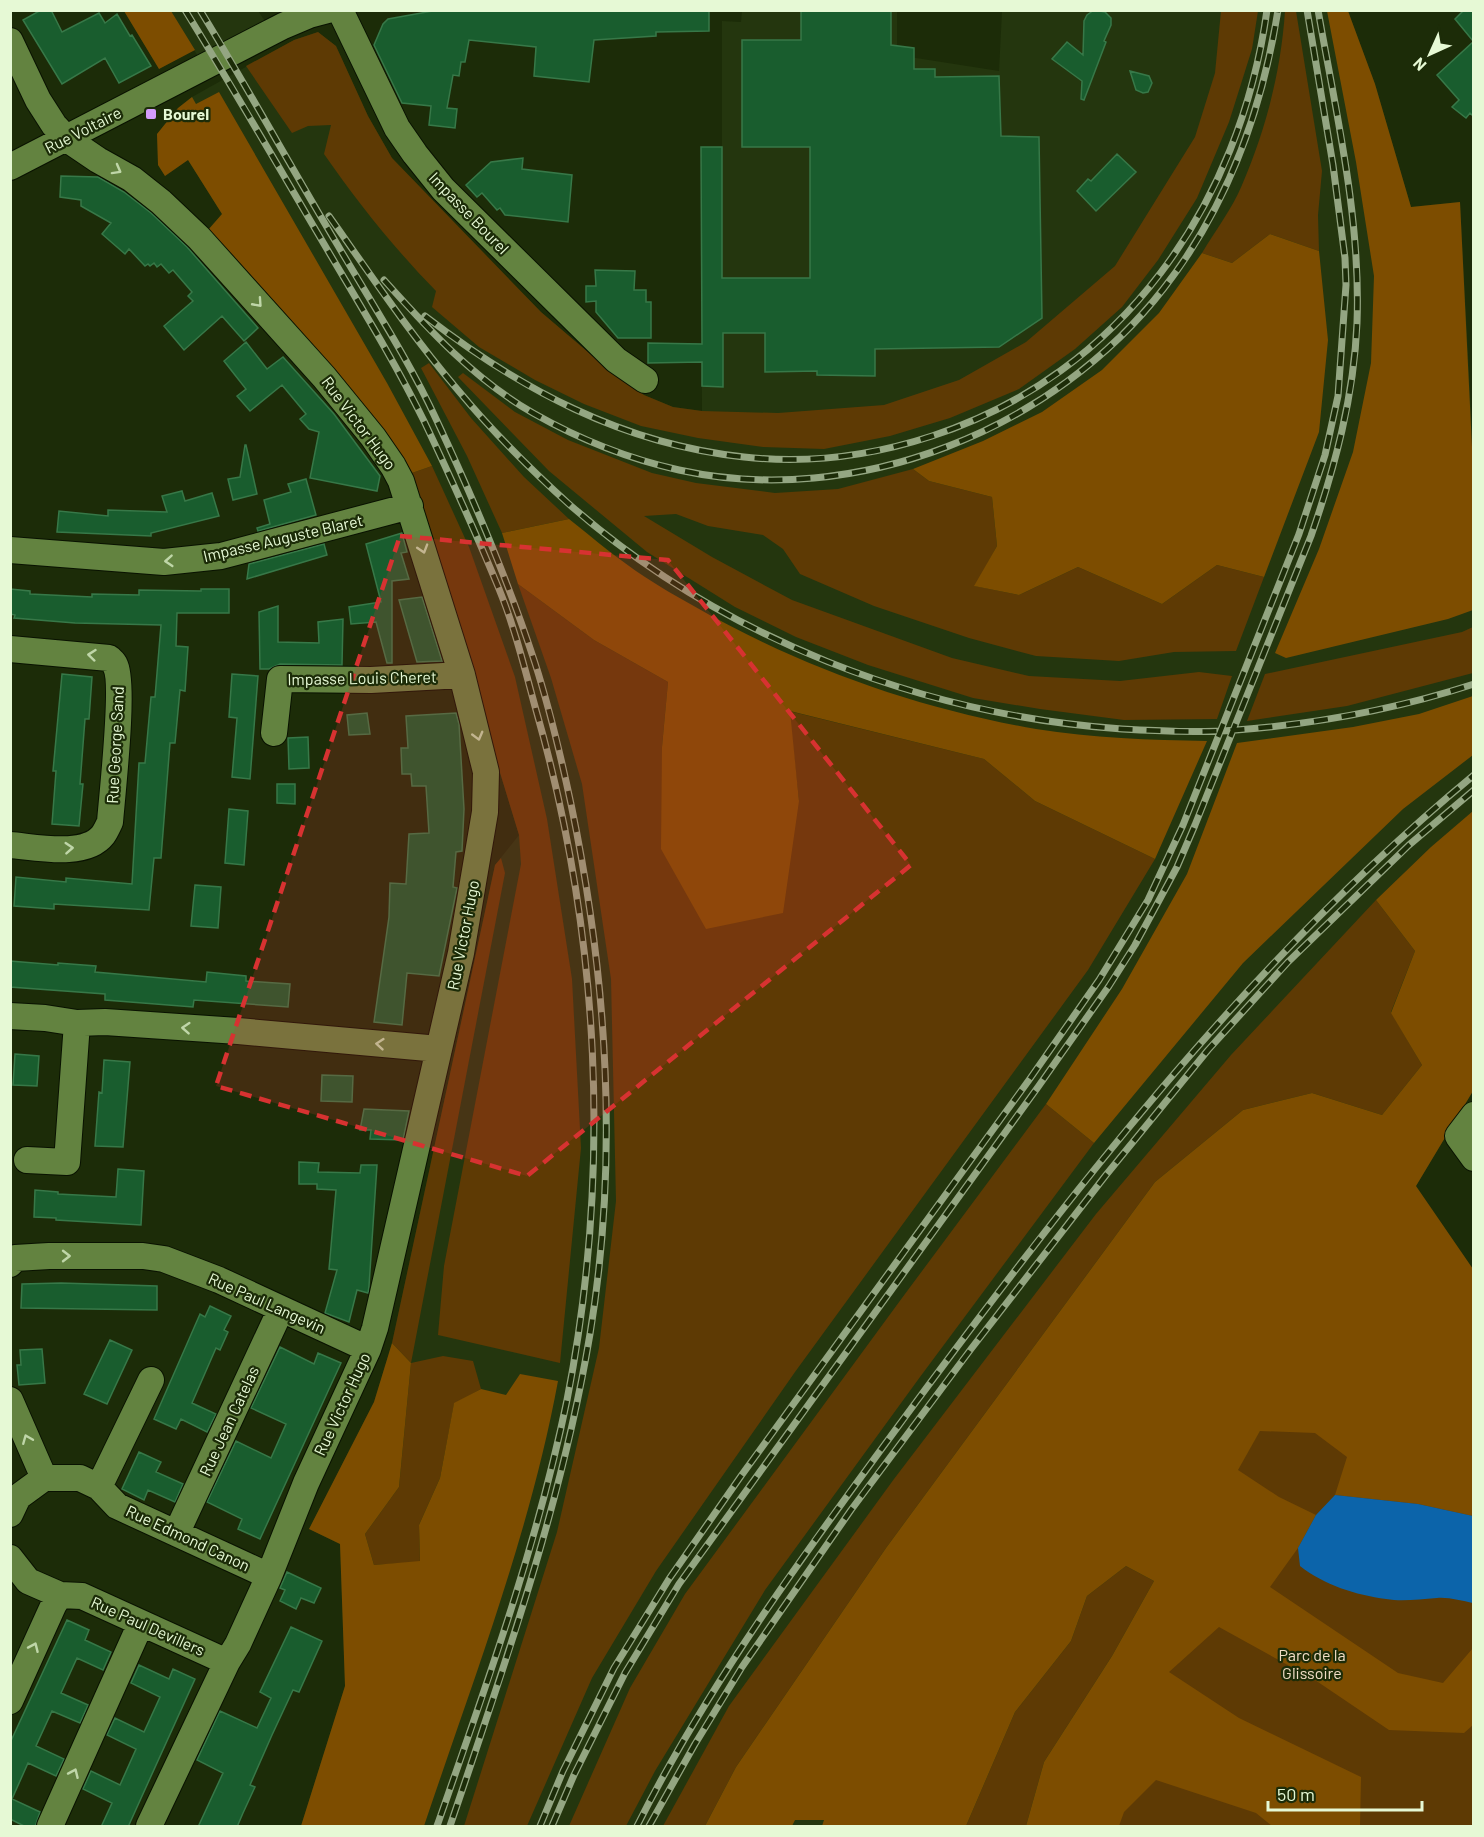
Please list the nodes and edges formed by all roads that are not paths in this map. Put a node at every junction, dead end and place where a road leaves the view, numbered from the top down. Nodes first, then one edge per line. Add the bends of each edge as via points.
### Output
1 (328, 10) edge
2 (340, 10) edge
3 (10, 41) edge
4 (67, 139) junction
5 (10, 167) edge
6 (645, 380) dead end
7 (410, 506) junction
8 (10, 550) edge
9 (10, 649) edge
10 (462, 675) junction
11 (274, 733) dead end
12 (10, 844) edge
13 (10, 1016) edge
14 (77, 1023) junction
15 (439, 1049) junction
16 (1473, 1115) edge
17 (1473, 1158) edge
18 (27, 1160) dead end
19 (10, 1264) edge
20 (281, 1309) junction
21 (368, 1349) junction
22 (151, 1380) dead end
23 (10, 1400) edge
24 (44, 1478) junction
25 (99, 1487) junction
26 (10, 1514) edge
27 (177, 1533) junction
28 (10, 1558) edge
29 (269, 1576) junction
30 (60, 1595) junction
31 (141, 1623) junction
32 (227, 1662) junction
33 (10, 1701) edge
34 (50, 1827) edge
35 (149, 1827) edge

1 - 4 street, Rue Voltaire via 283,26
2 - 6 street, Impasse Bourel via 397,128 443,189 616,360
3 - 4 street, Rue Victor Hugo via 38,100
4 - 5 street, Rue Voltaire
4 -> 7 street, Rue Victor Hugo via 132,179 199,238 373,437 393,466
7 -> 8 street, Impasse Auguste Blaret via 221,556 164,562
7 -> 10 street, Rue Victor Hugo
12 -> 9 street, Rue George Sand via 65,850 89,846 102,836 110,822 119,677 109,658
10 - 11 street, Impasse Louis Cheret via 371,681 280,679
10 -> 15 street, Rue Victor Hugo via 482,750 486,790 461,952
13 - 14 street
15 -> 14 street via 238,1031
14 - 18 street via 67,1162
15 - 21 street, Rue Victor Hugo
16 - 17 street via 1458,1136
19 -> 20 street, Rue Paul Langevin via 15,1258 49,1256 165,1259
20 - 21 street, Rue Paul Langevin
20 - 27 street, Rue Jean Catelas
21 - 29 street, Rue Victor Hugo via 306,1483
22 - 25 street
24 -> 23 street
24 - 25 street, Rue Edmond Canon via 80,1478
24 - 26 street via 18,1497
25 - 27 street, Rue Edmond Canon via 117,1506
27 - 29 street, Rue Edmond Canon
28 - 30 street, Rue Paul Devillers via 28,1581
29 - 32 street, Rue Victor Hugo
30 - 31 street, Rue Paul Devillers via 82,1596
33 -> 30 street
31 - 32 street, Rue Paul Devillers
34 -> 31 street
32 - 35 street, Rue Victor Hugo

